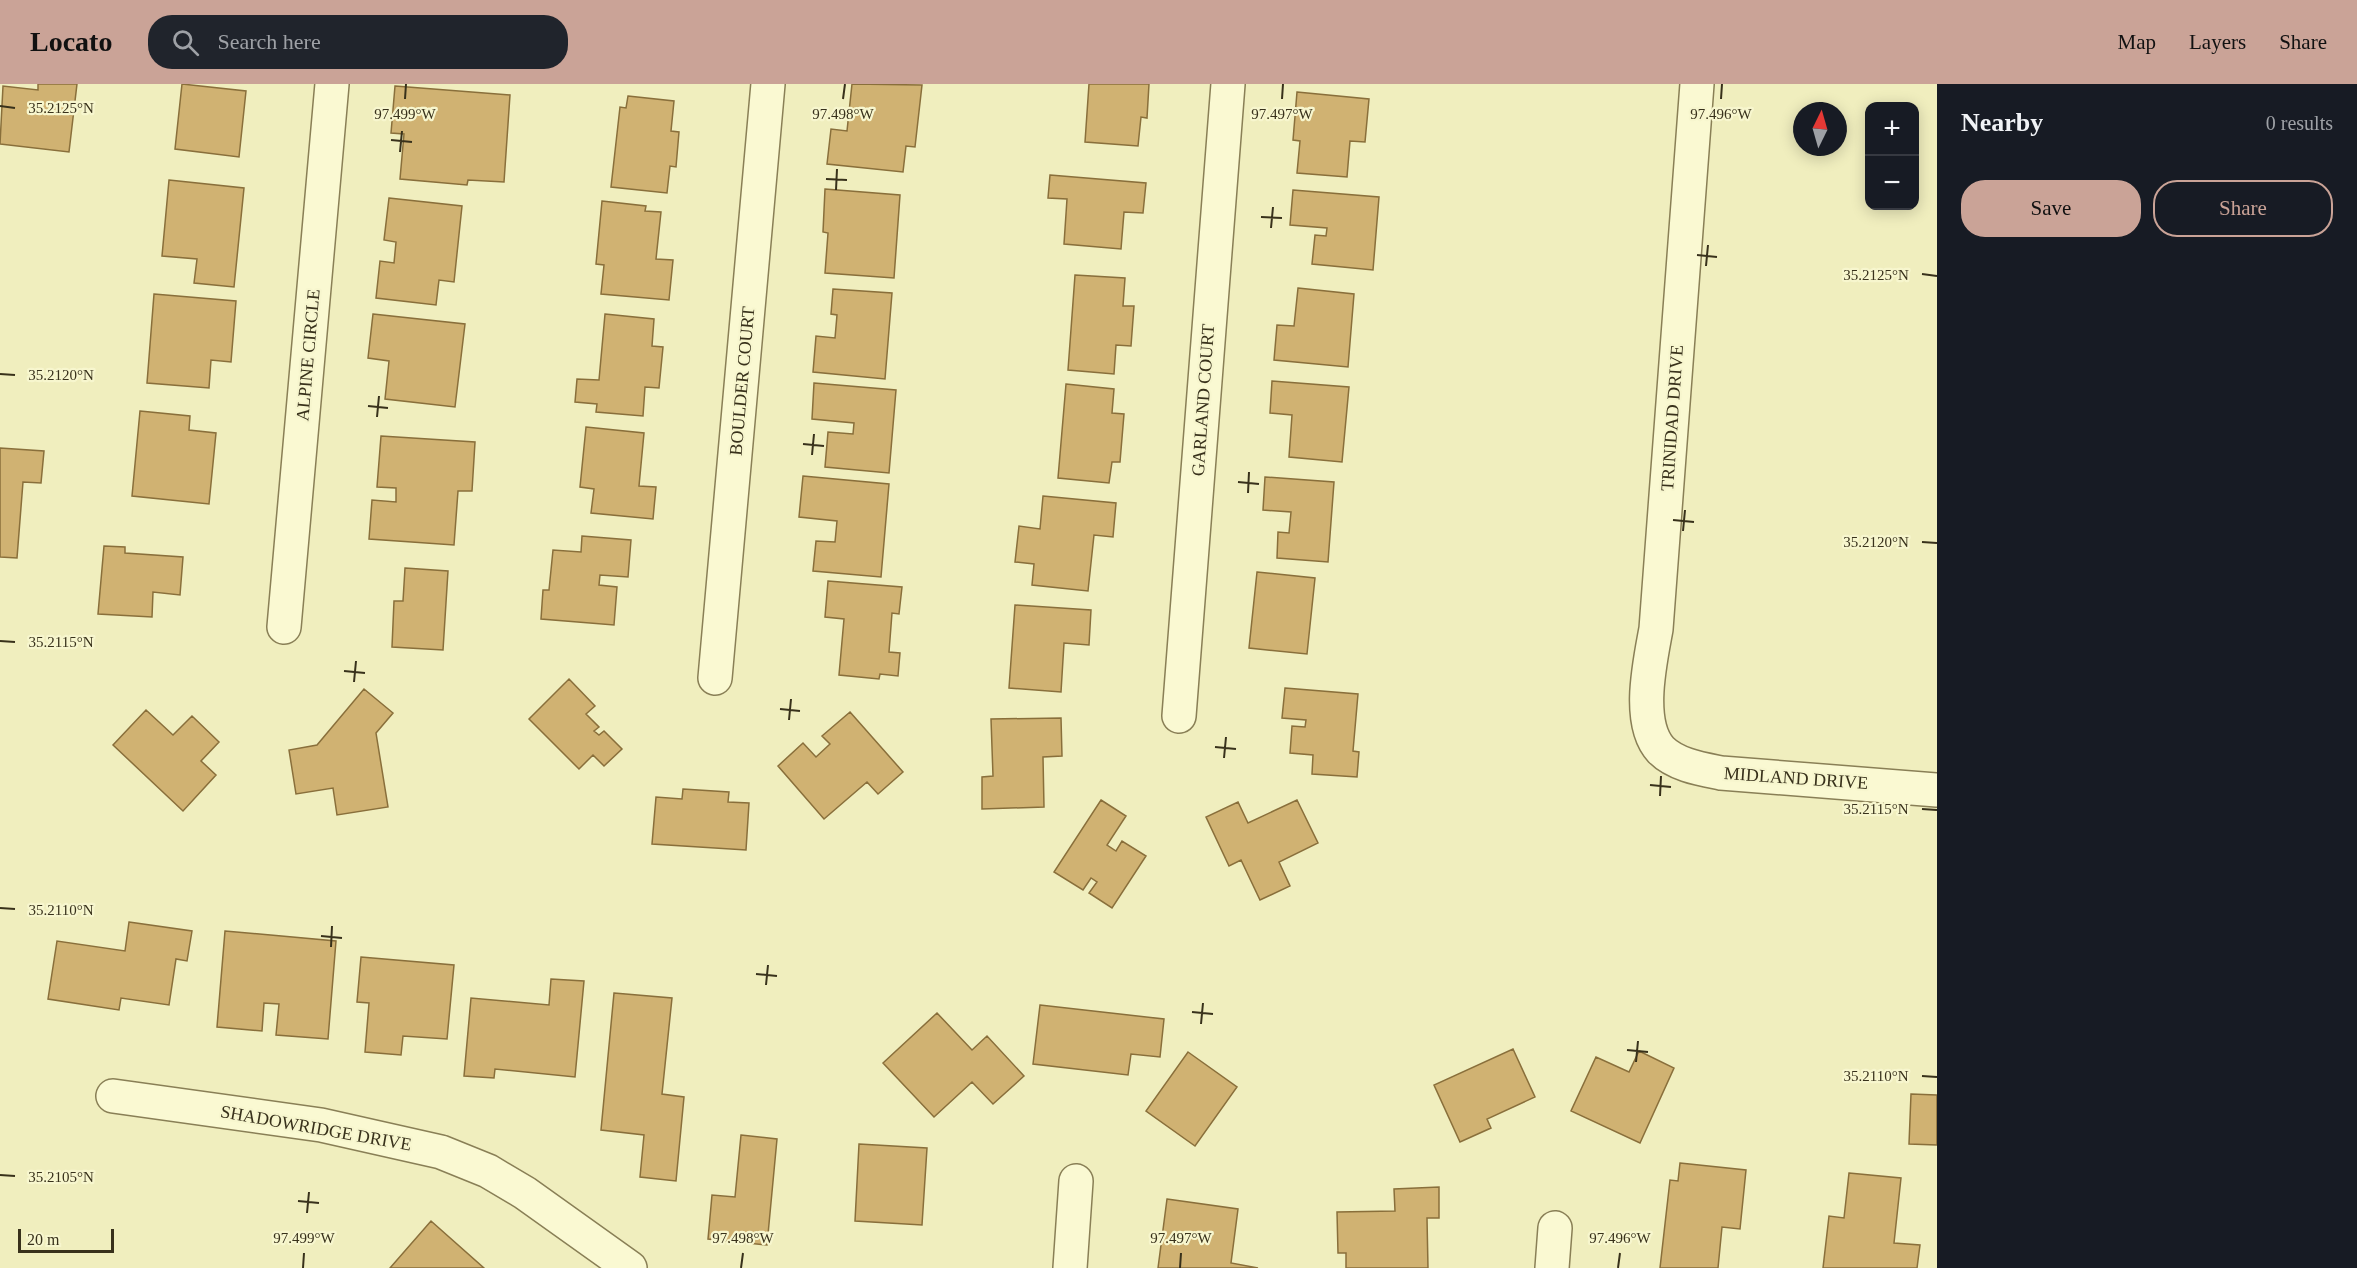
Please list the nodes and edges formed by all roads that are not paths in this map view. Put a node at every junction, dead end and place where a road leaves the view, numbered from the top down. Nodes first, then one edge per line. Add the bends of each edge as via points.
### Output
1 (332, 84) edge
2 (768, 84) edge
3 (1228, 84) edge
4 (1696, 84) edge
5 (284, 627) dead end
6 (715, 678) dead end
7 (1179, 716) dead end
8 (1660, 749) joint
9 (1937, 790) edge
10 (113, 1096) dead end
11 (1076, 1181) dead end
12 (1555, 1228) dead end
13 (630, 1268) edge
14 (1070, 1268) edge
15 (1552, 1268) edge

1 - 5 street, ALPINE CIRCLE
2 - 6 street, BOULDER COURT
3 - 7 street, GARLAND COURT
4 - 8 street, TRINIDAD DRIVE via 1656,629 1647,700 1648,722
8 - 9 street, MIDLAND DRIVE via 1697,768 1721,773
10 - 13 street, SHADOWRIDGE DRIVE via 321,1125 441,1152 488,1171 525,1193
11 - 14 street
12 - 15 street

